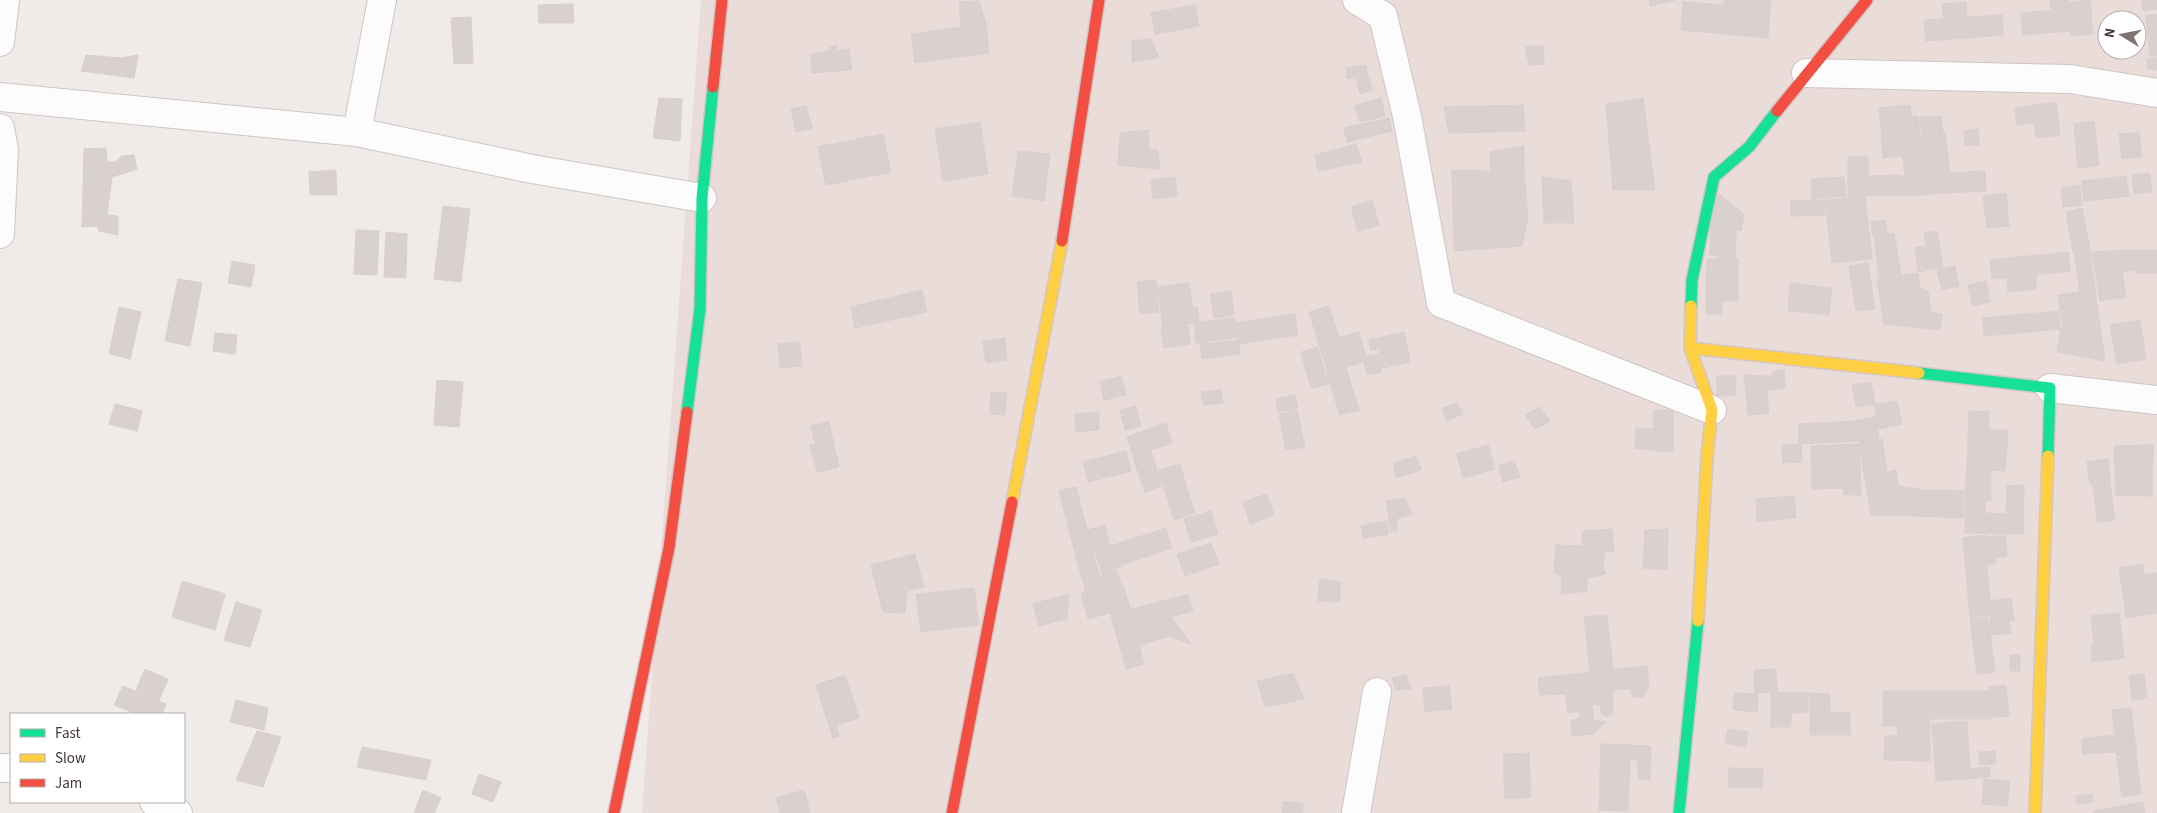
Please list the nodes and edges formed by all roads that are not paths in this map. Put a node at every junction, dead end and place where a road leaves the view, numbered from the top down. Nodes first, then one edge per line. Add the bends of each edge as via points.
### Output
1 (5, 0) edge
2 (382, 0) edge
3 (722, 0) edge
4 (1099, 0) edge
5 (1357, 0) edge
6 (1867, 0) edge
7 (0, 42) edge
8 (1806, 73) junction
9 (2157, 93) edge
10 (0, 97) edge
11 (0, 128) edge
12 (357, 132) junction
13 (702, 198) junction
14 (0, 234) edge
15 (1690, 348) junction
16 (2050, 388) junction
17 (2157, 400) edge
18 (1712, 410) junction
19 (1377, 692) dead end
20 (156, 803) edge
21 (178, 813) edge
22 (614, 813) edge
23 (952, 813) edge
24 (1356, 813) edge
25 (1679, 813) edge
26 (2035, 813) edge

1 - 7 street
2 - 12 street
3 - 13 street
4 - 23 street via 1061,245
5 - 18 street via 1383,16 1407,116 1441,304
6 - 8 street
8 - 9 street via 2070,79
8 - 15 street via 1750,147 1714,177 1692,280
10 - 12 street
11 - 14 street via 4,150
12 - 13 street via 532,169
13 - 22 street via 700,309 669,548
15 - 16 street
15 - 18 street
16 - 17 street
16 - 26 street
18 - 25 street via 1701,593
19 - 24 street
20 - 21 street

